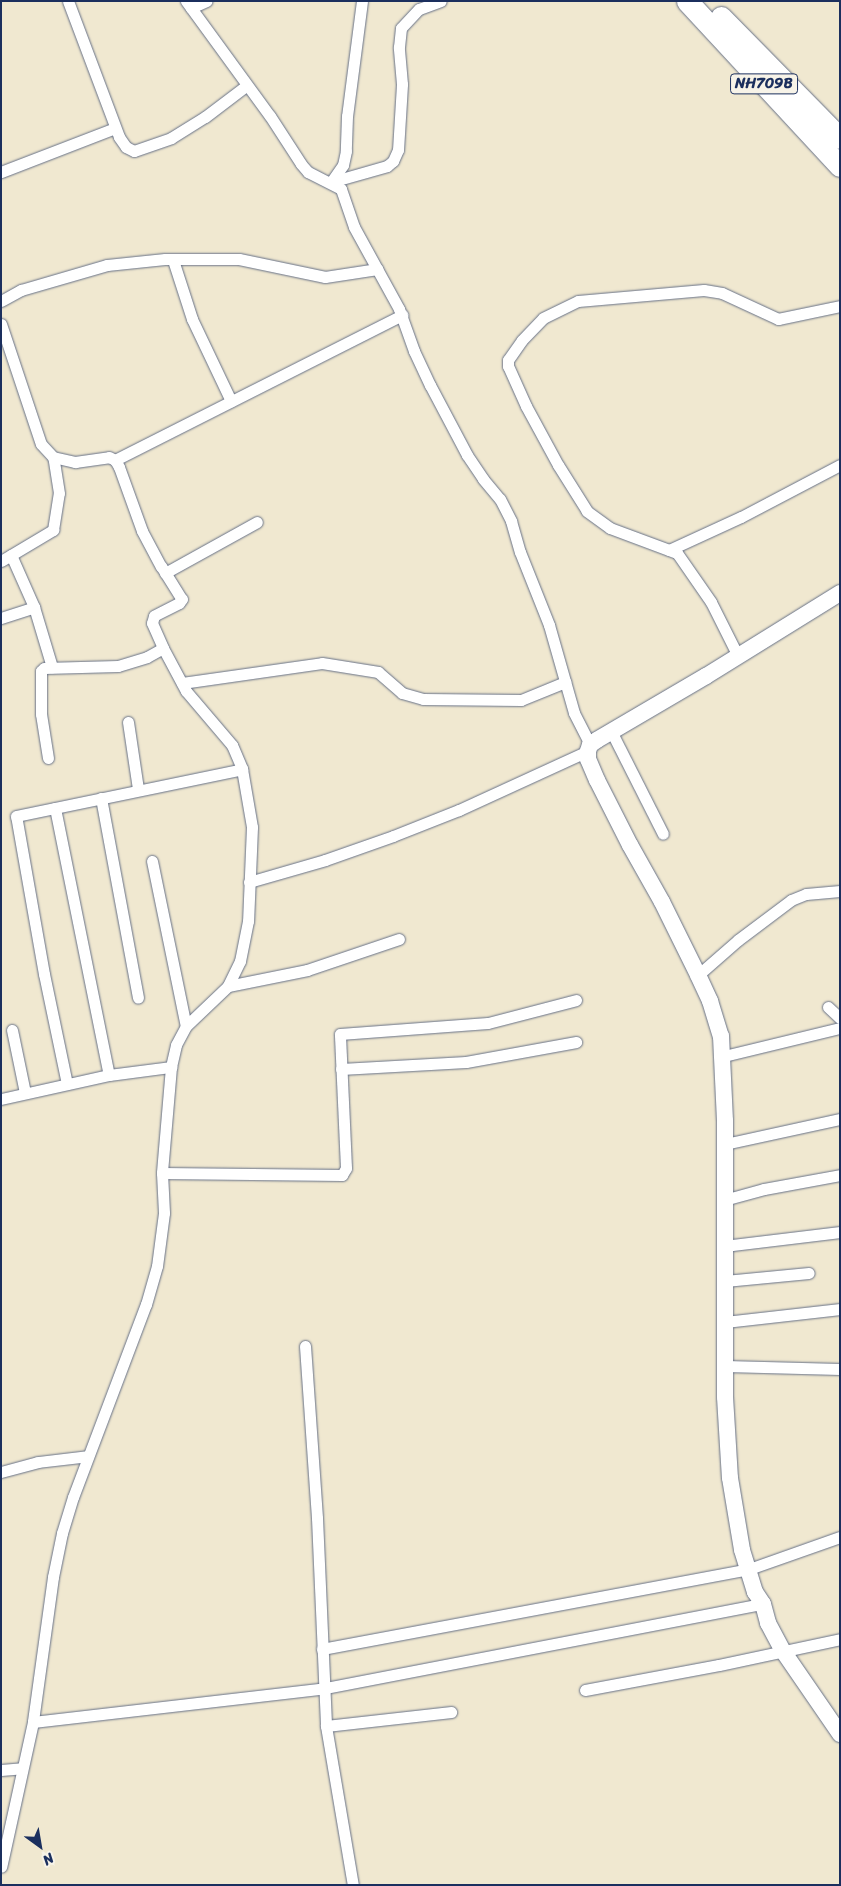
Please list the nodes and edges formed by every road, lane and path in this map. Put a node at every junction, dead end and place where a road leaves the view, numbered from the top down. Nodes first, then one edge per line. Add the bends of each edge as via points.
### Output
1 (68, 1) edge
2 (207, 1) edge
3 (362, 1) edge
4 (441, 1) edge
5 (687, 1) edge
6 (705, 1) edge
7 (189, 5) edge
8 (246, 86) junction
9 (115, 128) junction
10 (840, 138) edge
11 (840, 166) edge
12 (1, 172) edge
13 (331, 182) junction
14 (173, 260) junction
15 (377, 269) junction
16 (1, 301) edge
17 (840, 306) edge
18 (402, 315) junction
19 (1, 324) edge
20 (231, 400) junction
21 (54, 457) junction
22 (115, 460) junction
23 (840, 465) edge
24 (256, 522) dead end
25 (669, 550) junction
26 (6, 558) edge
27 (165, 573) junction
28 (840, 593) edge
29 (34, 607) junction
30 (1, 618) edge
31 (163, 648) junction
32 (738, 656) junction
33 (52, 667) junction
34 (565, 682) junction
35 (182, 683) junction
36 (128, 722) dead end
37 (611, 731) junction
38 (589, 748) junction
39 (48, 758) dead end
40 (242, 769) junction
41 (138, 790) junction
42 (101, 798) junction
43 (55, 808) junction
44 (663, 834) dead end
45 (152, 861) dead end
46 (249, 882) junction
47 (840, 891) edge
48 (399, 939) dead end
49 (698, 975) junction
50 (228, 986) junction
51 (138, 998) dead end
52 (576, 1000) dead end
53 (828, 1007) dead end
54 (840, 1018) edge
55 (186, 1026) junction
56 (840, 1028) edge
57 (12, 1030) dead end
58 (576, 1042) dead end
59 (724, 1056) junction
60 (170, 1067) junction
61 (341, 1069) junction
62 (109, 1075) junction
63 (67, 1084) junction
64 (25, 1093) junction
65 (1, 1099) edge
66 (840, 1119) edge
67 (725, 1144) junction
68 (162, 1173) junction
69 (840, 1175) edge
70 (724, 1200) junction
71 (840, 1232) edge
72 (724, 1246) junction
73 (809, 1273) dead end
74 (725, 1281) junction
75 (840, 1309) edge
76 (725, 1322) junction
77 (305, 1346) dead end
78 (725, 1366) junction
79 (840, 1368) edge
80 (88, 1456) junction
81 (1, 1472) edge
82 (840, 1537) edge
83 (748, 1569) junction
84 (763, 1604) junction
85 (840, 1639) edge
86 (322, 1648) junction
87 (784, 1651) junction
88 (325, 1688) junction
89 (586, 1690) dead end
90 (451, 1712) dead end
91 (33, 1722) junction
92 (326, 1726) junction
93 (840, 1734) edge
94 (22, 1768) junction
95 (1, 1770) edge
96 (1, 1868) edge
97 (353, 1885) edge

1 - 9 street
2 - 7 street
3 - 13 street via 347,116 346,151 343,165
4 - 13 street via 418,9 401,28 402,84 398,150 393,161 387,166
5 - 11 highway, NH709B
6 - 10 highway, NH709B
7 - 8 street
8 - 9 street via 171,138 142,149 134,151 126,147
8 - 13 street via 270,116 300,164 308,172
9 - 12 street
13 - 15 street via 341,189 354,227
14 - 15 street via 239,259 325,277
14 - 16 street via 106,266 21,290
14 - 20 street via 192,319
15 - 18 street
17 - 25 street via 778,319 728,295 704,290 578,301 544,318 511,353 508,366 519,392 587,511 610,528
18 - 20 street
18 - 34 street via 414,351 434,393 467,455 500,499 510,521 549,625
19 - 21 street via 41,444
20 - 22 street
21 - 22 street via 74,462
21 - 26 street via 59,493 53,530
22 - 27 street via 142,531
23 - 25 street
24 - 27 street
25 - 32 street via 677,554 695,577
26 - 29 street
27 - 31 street via 182,598 152,618
28 - 32 street
29 - 30 street
29 - 33 street
31 - 33 street via 118,666
31 - 35 street
32 - 37 street
33 - 39 street via 41,671 40,697
34 - 35 street via 521,700 423,700 402,693 378,672 322,662
34 - 38 street
35 - 40 street via 228,738
36 - 41 street
37 - 38 street
37 - 44 street
38 - 46 street via 458,810 393,836
38 - 49 street via 588,759 597,780
40 - 41 street
40 - 46 street via 252,827
41 - 42 street
42 - 43 street
42 - 51 street
43 - 62 street
43 - 63 street via 16,816
45 - 55 street
46 - 50 street via 243,949
47 - 49 street via 806,894 791,900
48 - 50 street via 307,970
49 - 59 street via 717,1020
50 - 55 street
52 - 61 street via 488,1024 340,1034
53 - 54 street
55 - 60 street
56 - 59 street
57 - 64 street
58 - 61 street via 466,1062
59 - 67 street
60 - 62 street
60 - 68 street
61 - 68 street via 346,1168 342,1175
62 - 63 street
63 - 64 street
64 - 65 street
66 - 67 street
67 - 70 street
68 - 80 street via 164,1213 157,1266 146,1304
69 - 70 street via 764,1188
70 - 72 street
71 - 72 street
72 - 74 street
73 - 74 street
74 - 76 street
75 - 76 street
76 - 78 street
77 - 86 street
78 - 79 street
78 - 83 street via 730,1478
80 - 81 street via 38,1462
80 - 91 street via 62,1533
82 - 83 street
83 - 84 street via 755,1592
83 - 86 street
84 - 87 street via 768,1623
84 - 88 street
85 - 87 street
86 - 88 street
87 - 89 street
87 - 93 street
88 - 91 street
88 - 92 street
90 - 92 street
91 - 94 street
92 - 97 street
94 - 95 street
94 - 96 street

